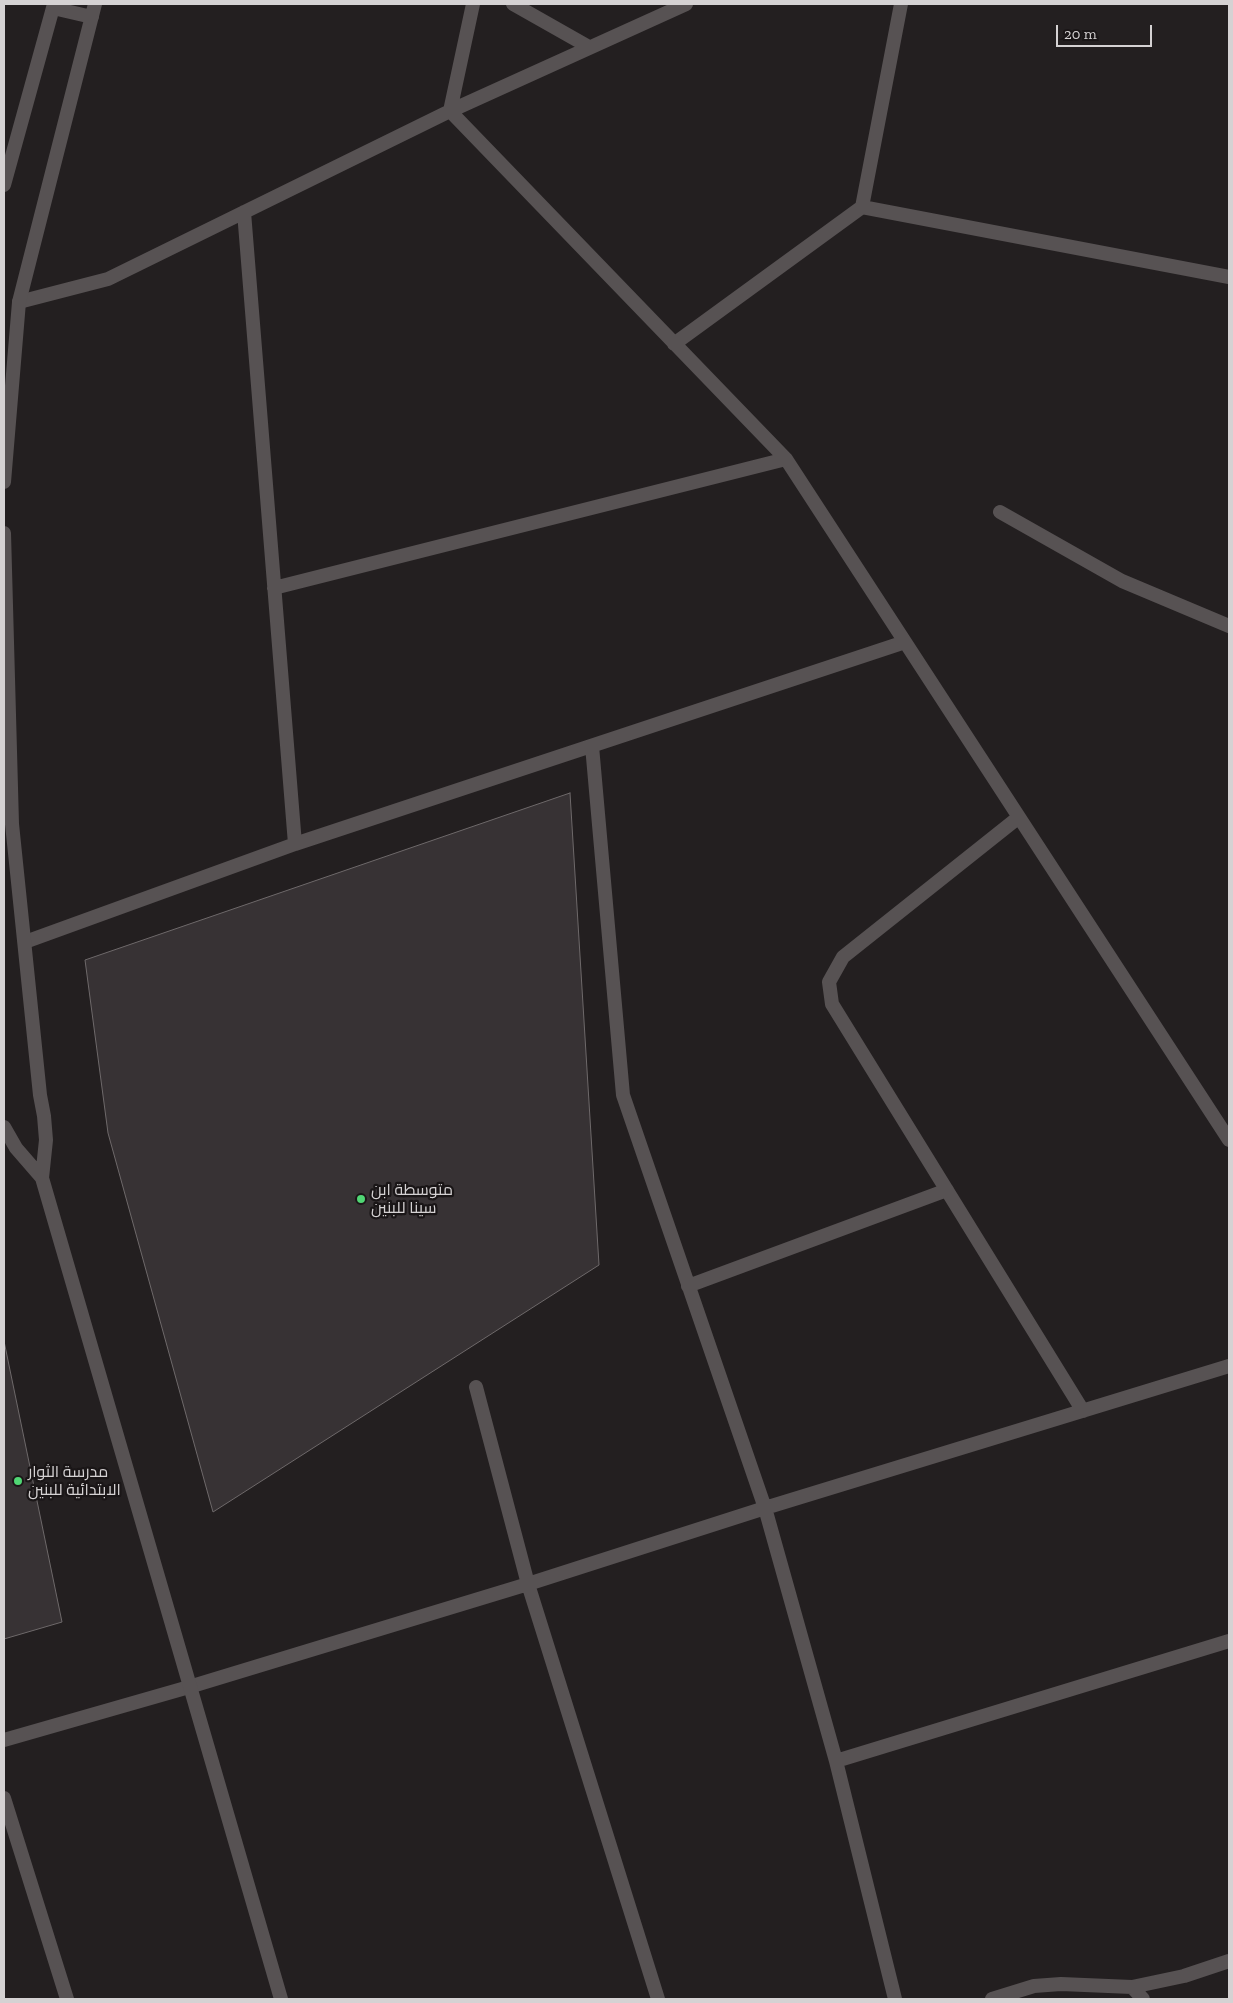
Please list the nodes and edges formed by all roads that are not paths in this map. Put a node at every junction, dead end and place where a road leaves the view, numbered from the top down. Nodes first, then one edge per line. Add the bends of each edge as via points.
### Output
1 (473, 4) edge
2 (513, 4) edge
3 (686, 4) edge
4 (901, 4) edge
5 (54, 6) edge
6 (94, 11) edge
7 (589, 47) junction
8 (450, 110) junction
9 (4, 185) edge
10 (862, 207) junction
11 (244, 212) junction
12 (1229, 277) edge
13 (19, 302) junction
14 (674, 344) junction
15 (786, 459) junction
16 (4, 482) edge
17 (1000, 512) dead end
18 (4, 533) edge
19 (274, 588) junction
20 (1229, 626) edge
21 (905, 642) junction
22 (592, 746) junction
23 (1019, 817) junction
24 (295, 844) junction
25 (25, 942) junction
26 (4, 1127) edge
27 (1229, 1140) edge
28 (42, 1178) junction
29 (947, 1190) junction
30 (688, 1286) junction
31 (1229, 1366) edge
32 (476, 1387) dead end
33 (1083, 1411) junction
34 (765, 1508) junction
35 (528, 1584) junction
36 (1229, 1642) edge
37 (189, 1687) junction
38 (4, 1740) edge
39 (836, 1761) junction
40 (4, 1798) edge
41 (1229, 1961) edge
42 (1132, 1987) junction
43 (67, 1999) edge
44 (281, 1999) edge
45 (658, 1999) edge
46 (895, 1999) edge
47 (992, 1999) edge
48 (1143, 1999) edge

1 - 8 street
2 - 7 street
3 - 7 street
4 - 10 street
5 - 6 street
5 - 9 street
6 - 13 street
7 - 8 street
8 - 11 street
8 - 14 street
10 - 12 street
10 - 14 street
11 - 13 street via 108,279
11 - 19 street
13 - 16 street
14 - 15 street
15 - 19 street
15 - 21 street
17 - 20 street via 1122,582
18 - 25 street via 12,824
19 - 24 street
21 - 22 street
21 - 23 street
22 - 24 street
22 - 30 street via 623,1096
23 - 27 street
23 - 29 street via 842,957 829,982 832,1004
24 - 25 street
25 - 28 street via 46,1140
26 - 28 street via 16,1148
28 - 37 street
29 - 30 street
29 - 33 street
30 - 34 street
31 - 33 street
32 - 35 street
33 - 34 street
34 - 35 street
34 - 39 street
35 - 37 street
35 - 45 street
36 - 39 street
37 - 38 street
37 - 44 street
39 - 46 street
40 - 43 street
41 - 42 street via 1184,1976
42 - 47 street via 1034,1986
42 - 48 street

